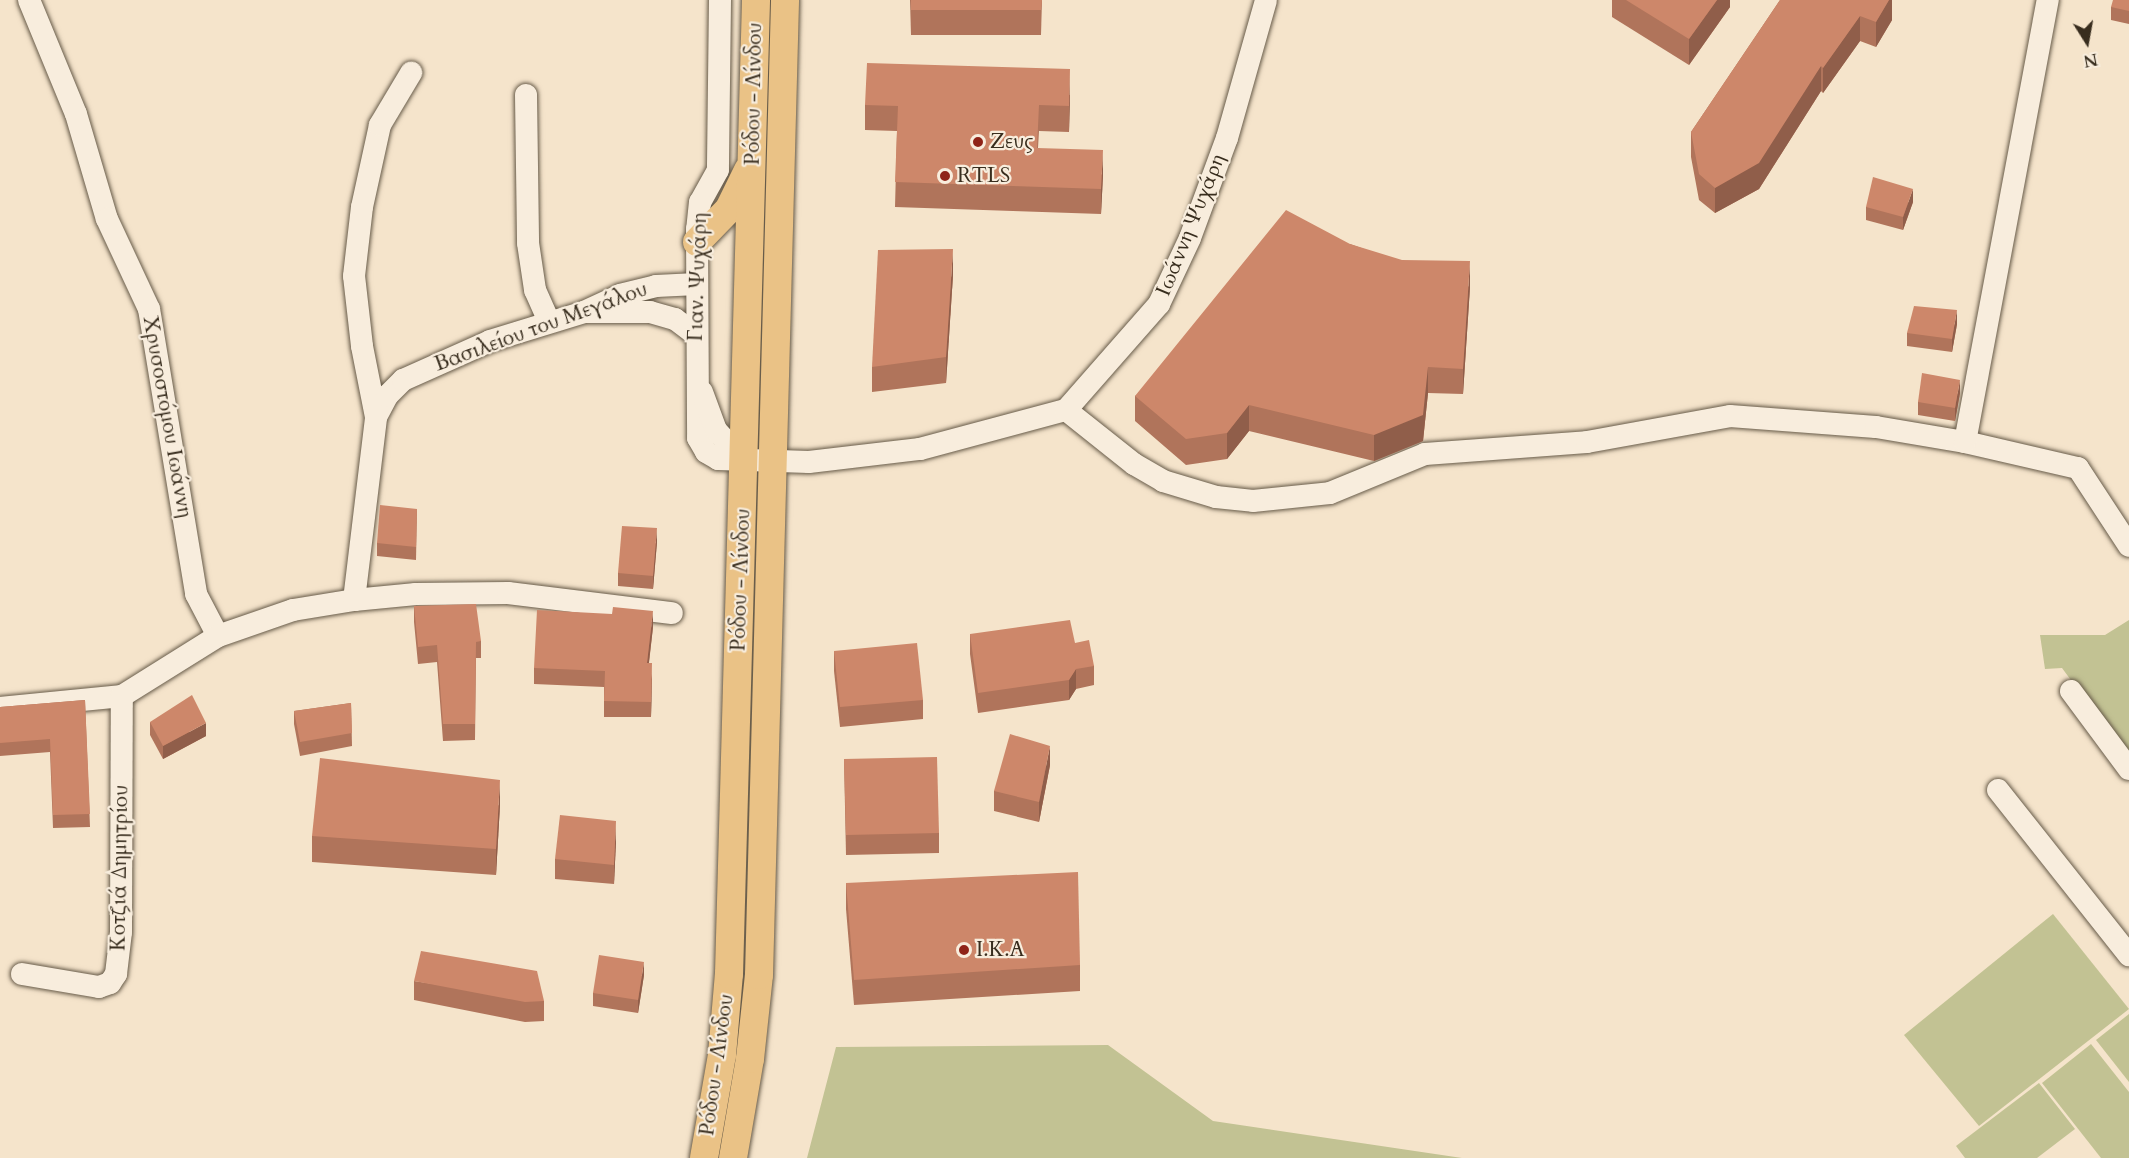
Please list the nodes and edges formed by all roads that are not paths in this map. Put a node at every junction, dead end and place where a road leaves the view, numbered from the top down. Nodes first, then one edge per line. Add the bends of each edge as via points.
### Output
1 (29, 0) edge
2 (720, 0) edge
3 (756, 0) edge
4 (785, 0) edge
5 (1266, 0) edge
6 (2048, 0) edge
7 (411, 74) dead end
8 (526, 95) dead end
9 (752, 160) junction
10 (697, 242) junction
11 (697, 284) junction
12 (585, 312) junction
13 (549, 322) junction
14 (696, 335) junction
15 (1066, 410) junction
16 (376, 417) junction
17 (1965, 442) junction
18 (744, 461) junction
19 (772, 462) junction
20 (2129, 546) edge
21 (354, 600) junction
22 (672, 613) dead end
23 (218, 636) junction
24 (2071, 691) dead end
25 (122, 696) junction
26 (0, 708) edge
27 (2129, 769) edge
28 (1998, 790) dead end
29 (2129, 955) edge
30 (22, 974) dead end
31 (704, 1158) edge
32 (734, 1158) edge

1 - 23 street, Χρυσοστόμου Ιωάννη via 76,114 107,219 149,309 196,594
2 - 10 street, Γιαν. Ψυχάρη via 718,170 700,202
3 - 9 main road, Ρόδου - Λίνδου
4 - 19 main road, Ρόδου - Λίνδου
5 - 15 street, Ιωάννη Ψυχάρη via 1227,138 1190,238 1160,304
6 - 17 street
7 - 16 street via 380,125 362,207 354,276
8 - 13 street via 528,243 535,290
9 - 10 main road via 729,209
9 - 18 main road, Ρόδου - Λίνδου
10 - 11 street, Γιαν. Ψυχάρη
11 - 12 street, Βασιλείου του Μεγάλου via 638,289 602,301
11 - 14 street, Γιαν. Ψυχάρη
12 - 13 street, Βασιλείου του Μεγάλου
12 - 14 street via 650,312 675,319
13 - 16 street, Βασιλείου του Μεγάλου via 432,364 403,380 387,396
14 - 18 street, Γιαν. Ψυχάρη via 696,364 716,430
15 - 17 street via 1134,464 1163,481 1216,496 1253,501 1330,493 1425,454 1587,442 1730,416 1876,427
15 - 19 street via 920,449 809,462
16 - 21 street, Βασιλείου του Μεγάλου
17 - 20 street via 2078,468
18 - 19 street
18 - 31 main road, Ρόδου - Λίνδου via 729,974 722,1055
19 - 32 main road, Ρόδου - Λίνδου via 759,975
21 - 22 street via 416,594 508,594
21 - 23 street via 293,610
23 - 25 street
24 - 27 street
25 - 26 street
25 - 30 street, Κοτζιά Δημητρίου via 122,932 116,974 110,983 99,987
28 - 29 street

